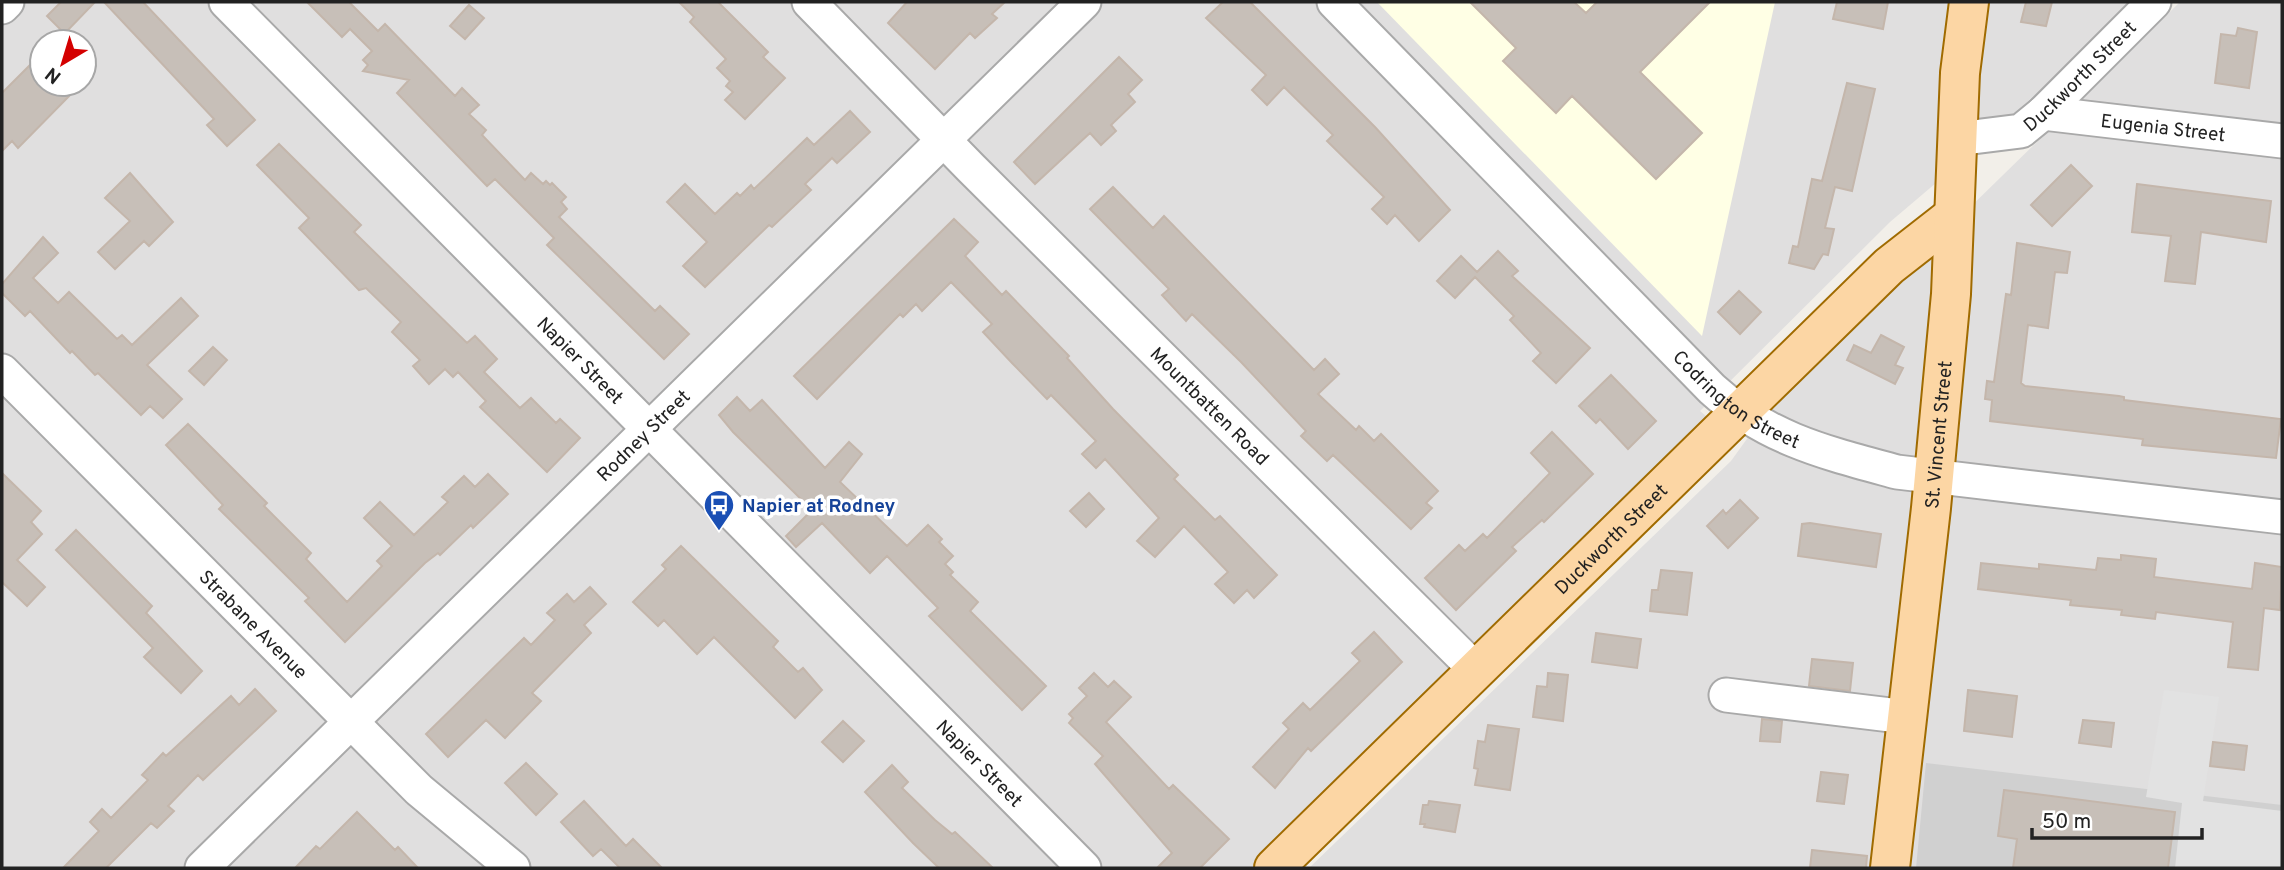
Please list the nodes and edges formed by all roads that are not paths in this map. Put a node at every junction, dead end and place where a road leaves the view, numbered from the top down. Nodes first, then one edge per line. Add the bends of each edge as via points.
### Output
1 (7, 2) edge
2 (226, 2) edge
3 (809, 2) edge
4 (1084, 2) edge
5 (1334, 2) edge
6 (1969, 2) edge
7 (2154, 2) edge
8 (2, 7) edge
9 (2043, 113) junction
10 (1957, 139) junction
11 (944, 140) junction
12 (2282, 141) edge
13 (1953, 216) junction
14 (2, 371) edge
15 (1738, 413) junction
16 (650, 429) junction
17 (1934, 477) junction
18 (2282, 517) edge
19 (1476, 670) junction
20 (1726, 695) dead end
21 (1907, 717) junction
22 (351, 723) junction
23 (202, 868) edge
24 (513, 868) edge
25 (1084, 868) edge
26 (1274, 868) edge
27 (1890, 868) edge

1 - 8 street
2 - 16 street, Napier Street
3 - 11 street, Mountbatten Road
4 - 11 street, Rodney Street
5 - 15 street, Codrington Street
6 - 10 main road, St. Vincent Street
7 - 9 street, Duckworth Street
9 - 10 street, Duckworth Street via 2021,131
9 - 12 street, Eugenia Street
10 - 13 main road, St. Vincent Street
11 - 16 street, Rodney Street
11 - 19 street, Mountbatten Road
13 - 15 main road, Duckworth Street via 1889,266
13 - 17 main road, St. Vincent Street via 1951,294
14 - 22 street, Strabane Avenue
15 - 17 street, Codrington Street via 1770,432 1838,456
15 - 19 main road, Duckworth Street
16 - 22 street, Rodney Street
16 - 25 street, Napier Street
17 - 18 street, Codrington Street
17 - 21 main road, St. Vincent Street
19 - 26 main road, Duckworth Street
20 - 21 street
21 - 27 main road, St. Vincent Street
22 - 23 street, Rodney Street
22 - 24 street, Strabane Avenue via 419,790

